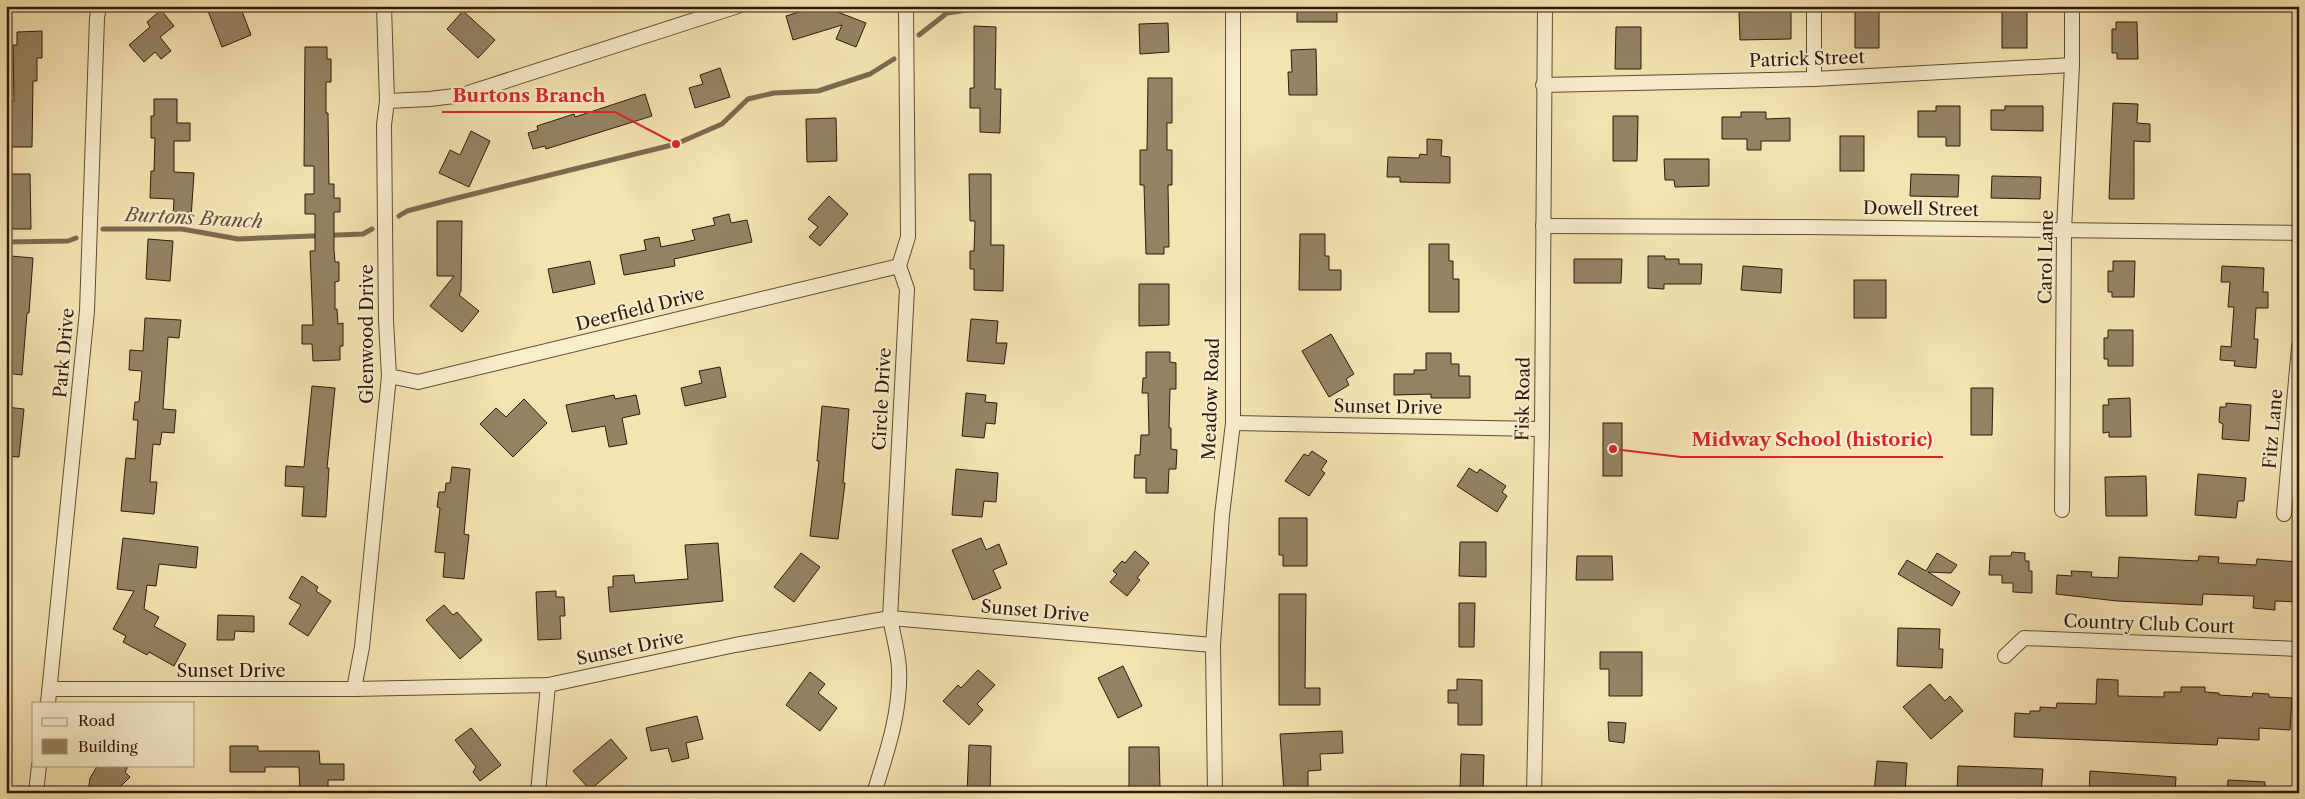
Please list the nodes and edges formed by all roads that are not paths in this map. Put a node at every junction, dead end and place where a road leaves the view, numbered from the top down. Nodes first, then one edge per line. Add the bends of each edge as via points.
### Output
1 (99, 6) edge
2 (384, 6) edge
3 (738, 6) edge
4 (906, 6) edge
5 (1233, 6) edge
6 (1545, 6) edge
7 (1814, 6) edge
8 (2072, 6) edge
9 (2072, 65) junction
10 (1814, 79) junction
11 (1543, 85) junction
12 (387, 100) junction
13 (1544, 226) junction
14 (2064, 230) junction
15 (2299, 233) edge
16 (899, 266) junction
17 (2299, 347) edge
18 (389, 376) junction
19 (1233, 423) junction
20 (1542, 429) junction
21 (2062, 510) dead end
22 (2284, 514) dead end
23 (890, 618) junction
24 (1213, 644) junction
25 (2299, 649) edge
26 (2005, 656) dead end
27 (548, 684) junction
28 (354, 689) junction
29 (50, 696) edge
30 (40, 766) edge
31 (36, 793) edge
32 (538, 793) edge
33 (874, 793) edge
34 (1215, 793) edge
35 (1534, 793) edge

1 - 29 street, Park Drive via 87,311
2 - 12 street, Glenwood Drive
3 - 12 street via 462,95
4 - 16 street via 908,237
5 - 19 street, Meadow Road
6 - 11 street, Fisk Road
7 - 10 street
8 - 9 street, Carol Lane
9 - 10 street, Patrick Street
9 - 14 street, Carol Lane
10 - 11 street, Patrick Street
11 - 13 street, Fisk Road
12 - 18 street, Glenwood Drive via 384,144
13 - 14 street, Dowell Street
13 - 20 street, Fisk Road
14 - 15 street, Dowell Street
14 - 21 street, Carol Lane
16 - 18 street, Deerfield Drive via 418,382
16 - 23 street, Circle Drive via 907,289
17 - 22 street, Fitz Lane
18 - 28 street, Glenwood Drive via 362,647
19 - 20 street, Sunset Drive
19 - 24 street, Meadow Road via 1222,515
20 - 35 street, Fisk Road
23 - 24 street, Sunset Drive
23 - 27 street, Sunset Drive via 735,645
23 - 33 street, Circle Drive via 899,666 898,703
24 - 34 street, Meadow Road
25 - 26 street, Country Club Court via 2024,638
27 - 28 street, Sunset Drive
27 - 32 street
28 - 29 street, Sunset Drive
30 - 31 street

